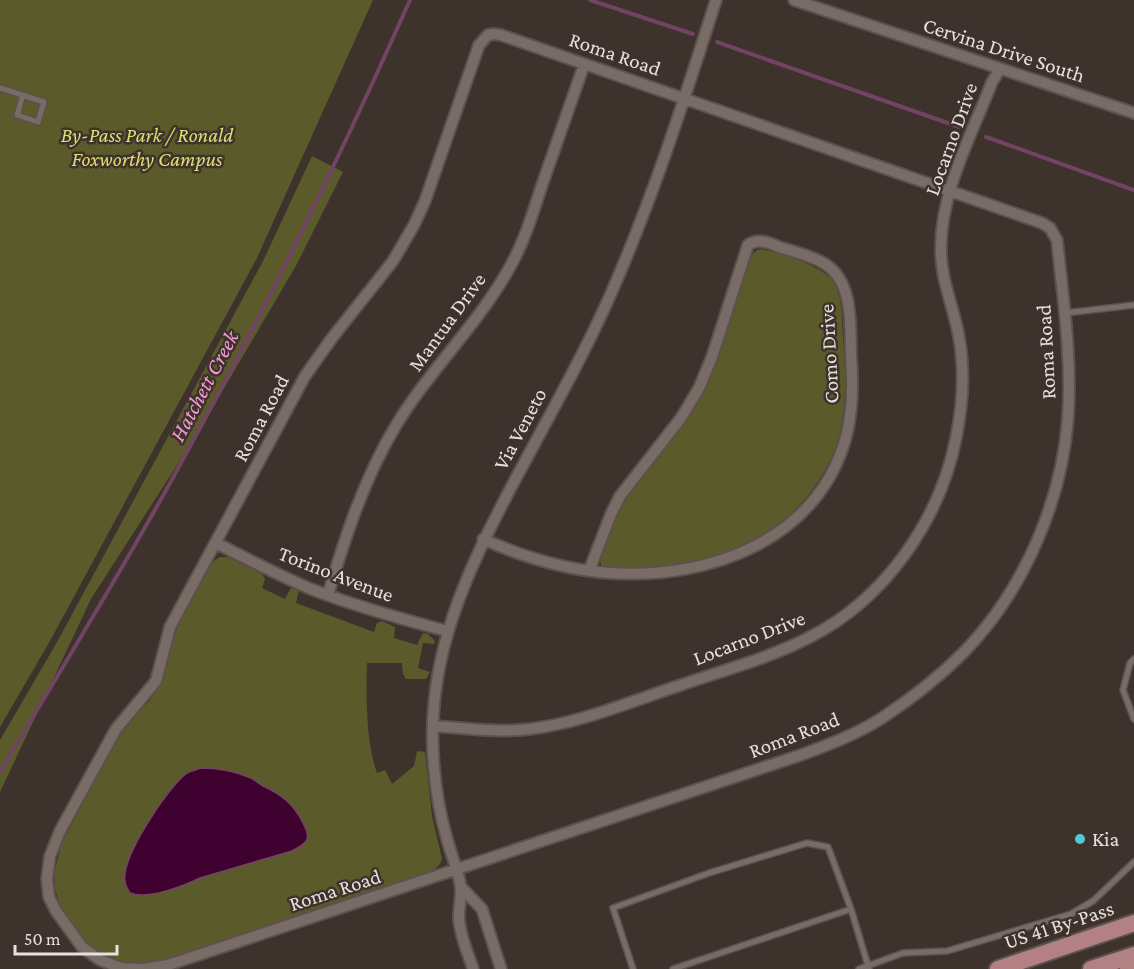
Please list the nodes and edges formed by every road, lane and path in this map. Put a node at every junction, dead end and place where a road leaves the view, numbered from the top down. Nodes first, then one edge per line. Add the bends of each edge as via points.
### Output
1 (716, 0) edge
2 (794, 0) edge
3 (584, 65) junction
4 (1000, 69) junction
5 (0, 88) edge
6 (23, 95) junction
7 (685, 99) junction
8 (1134, 113) edge
9 (949, 191) junction
10 (1134, 305) edge
11 (1064, 314) junction
12 (483, 539) junction
13 (216, 543) junction
14 (589, 571) junction
15 (328, 595) junction
16 (447, 631) junction
17 (1134, 659) edge
18 (1134, 719) edge
19 (433, 726) junction
20 (1134, 862) edge
21 (456, 870) junction
22 (461, 887) junction
23 (851, 909) junction
24 (1134, 923) edge
25 (1134, 955) edge
26 (869, 967) edge
27 (1134, 967) edge
28 (473, 969) edge
29 (501, 969) edge
30 (633, 969) edge
31 (674, 969) edge
32 (859, 969) edge
33 (998, 969) edge
34 (1091, 969) edge
35 (1128, 969) edge

1 - 7 street, Via Veneto
2 - 4 street, Cervina Drive South
3 - 7 street, Roma Road
3 - 13 street, Roma Road via 501,35 488,35 483,40 414,225 388,267 305,376
3 - 15 street, Mantua Drive via 512,263 484,309 390,436 355,511
4 - 8 street, Cervina Drive South
4 - 9 street, Locarno Drive
5 - 6 lane
6 - 6 lane via 17,115 38,122 44,102
7 - 9 street, Roma Road
7 - 12 street, Via Veneto via 609,298
9 - 11 street, Roma Road via 1050,228 1057,240
9 - 19 street, Locarno Drive via 941,247 942,271 961,358 962,391 956,438 945,477 924,525 881,583 810,637 737,666 577,719 514,730
10 - 11 lane
11 - 21 street, Roma Road via 1070,391 1063,455 1051,501 1013,587 991,620 946,669 883,717 842,739
12 - 14 street, Como Drive via 532,558
12 - 16 street, Via Veneto
13 - 15 street, Torino Avenue
13 - 21 street, Roma Road via 170,627 156,681 116,729 54,845 48,889 52,903 74,937 91,955 110,964 131,969 156,968
14 - 14 street, Como Drive via 620,496 699,388 748,245 764,242 832,269 842,282 849,312 850,417 842,451 814,500 770,539 735,556 652,573
15 - 16 street, Torino Avenue
16 - 19 street, Via Veneto
17 - 18 lane via 1123,690
19 - 21 street, Via Veneto via 437,795
20 - 26 lane via 1093,901 1071,914 946,951 903,953
21 - 22 street, Via Veneto
22 - 28 street, Via Veneto via 459,923
22 - 29 street, Via Veneto via 482,909
23 - 26 lane
23 - 30 lane via 828,847 807,843 613,908
23 - 31 lane
24 - 33 main road, US 41 By-Pass
25 - 34 main road
26 - 32 lane
27 - 35 main road

